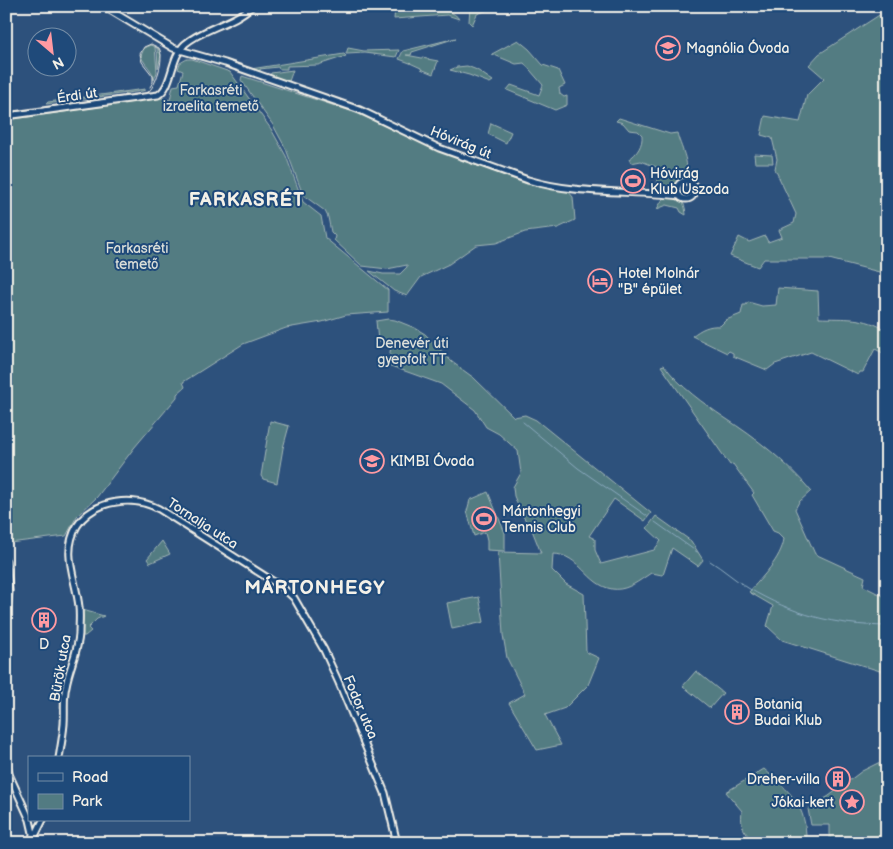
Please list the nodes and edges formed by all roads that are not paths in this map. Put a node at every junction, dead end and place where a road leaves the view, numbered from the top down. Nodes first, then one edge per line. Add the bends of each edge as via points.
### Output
1 (103, 6) edge
2 (252, 6) edge
3 (180, 50) junction
4 (6, 116) edge
5 (678, 188) junction
6 (667, 194) junction
7 (680, 196) junction
8 (6, 384) edge
9 (6, 411) edge
10 (101, 506) joint
11 (6, 561) edge
12 (285, 590) joint
13 (6, 620) edge
14 (59, 756) edge
15 (6, 759) edge
16 (28, 817) edge
17 (30, 822) edge
18 (39, 822) edge
19 (42, 822) edge
20 (32, 826) junction
21 (33, 841) edge
22 (397, 843) edge

1 - 3 street, Hóvirág út
2 - 3 street via 241,16 193,39
3 - 4 street, Érdi út via 164,90 158,95
3 - 6 street, Hóvirág út via 364,112 439,148 540,184
5 - 6 street
5 - 7 street
5 - 7 street via 686,181 695,187 692,197
6 - 7 street, Hóvirág út
8 - 9 street
10 - 12 street, Tornalja utca via 126,501 155,506
10 - 14 street, Bürök utca via 82,519 70,543 69,560 79,609 78,636 65,687
11 - 13 street via 9,591
12 - 22 street, Fodor utca via 294,598 328,658 385,793
15 - 16 street via 9,774
17 - 20 street
18 - 20 street
19 - 21 street
20 - 21 street

